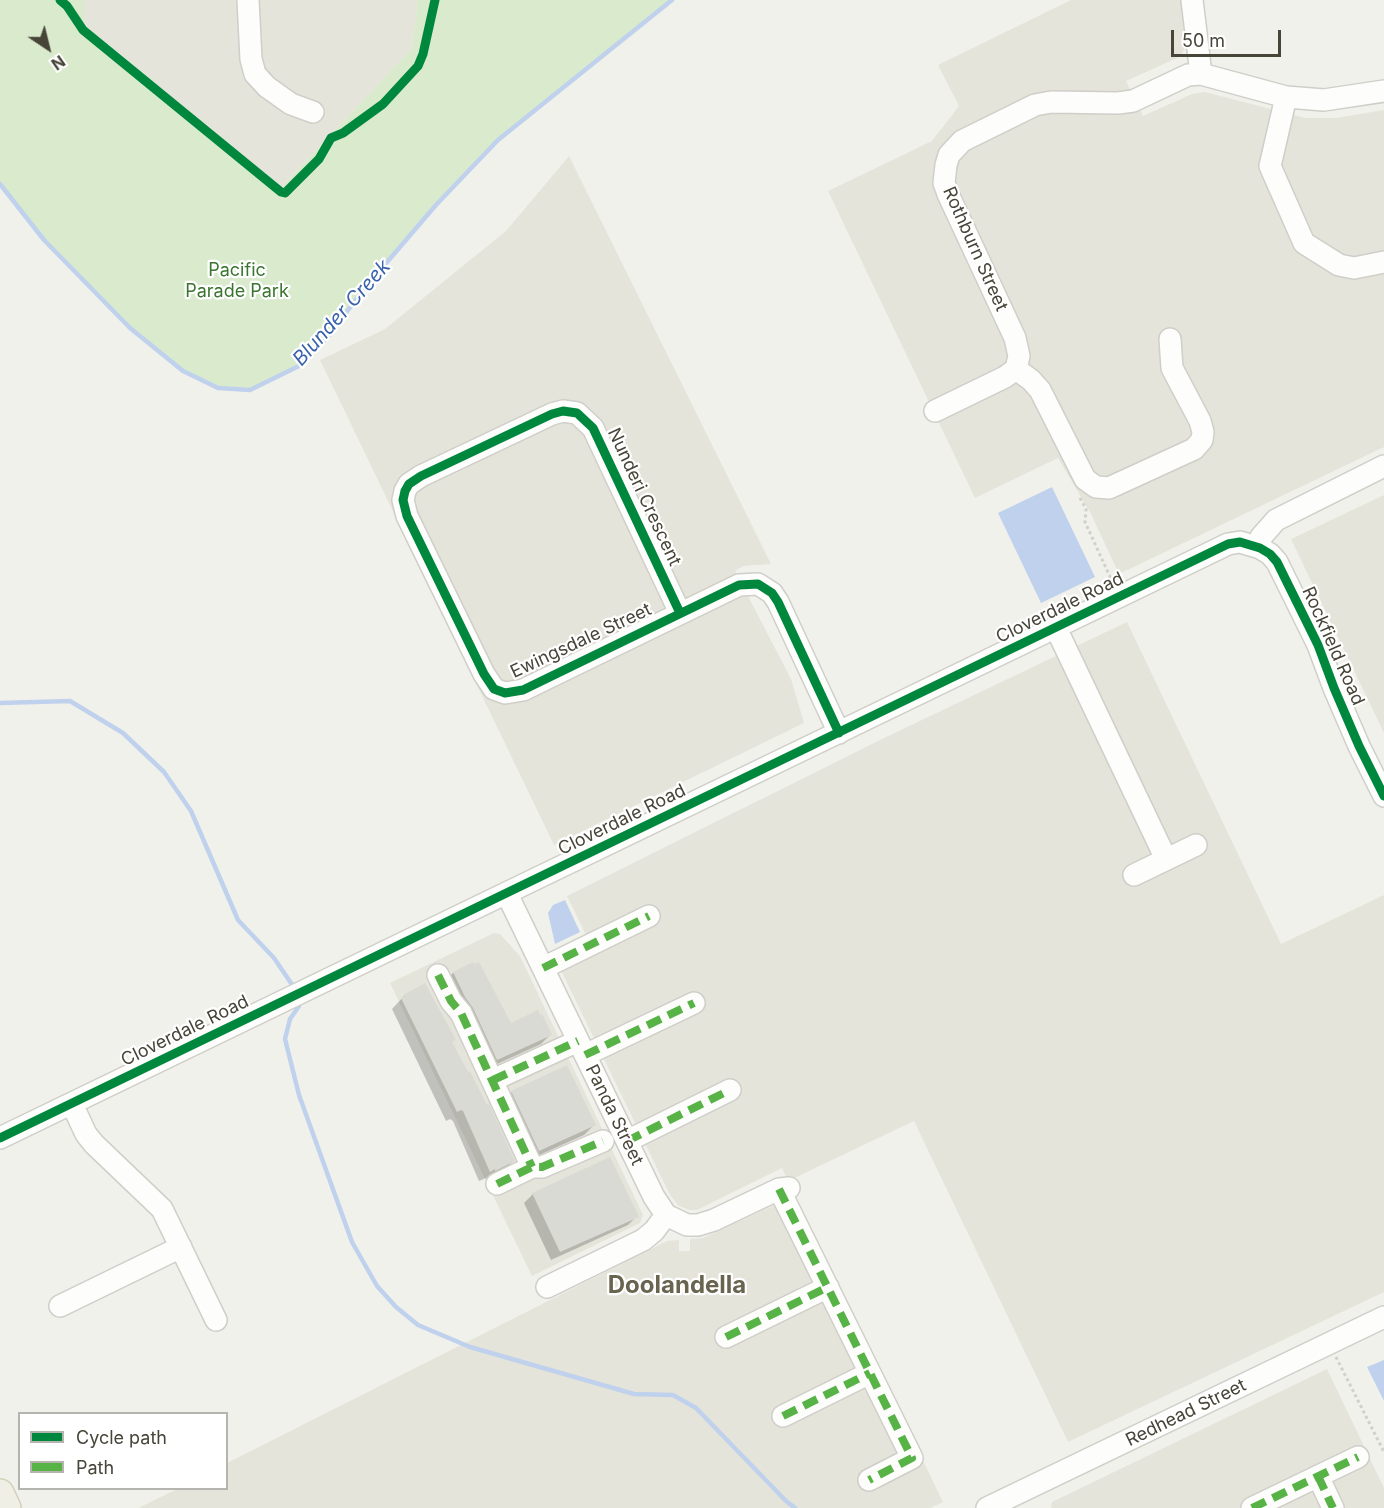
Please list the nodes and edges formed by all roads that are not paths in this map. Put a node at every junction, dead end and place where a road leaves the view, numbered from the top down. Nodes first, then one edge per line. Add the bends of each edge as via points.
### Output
1 (248, 0) edge
2 (1192, 0) edge
3 (1201, 74) junction
4 (1384, 91) edge
5 (1286, 97) junction
6 (313, 112) dead end
7 (1384, 262) edge
8 (1170, 339) dead end
9 (1016, 369) junction
10 (935, 411) dead end
11 (1384, 466) edge
12 (405, 491) joint
13 (1260, 548) junction
14 (680, 613) junction
15 (1056, 628) junction
16 (839, 733) junction
17 (1384, 796) edge
18 (1196, 845) dead end
19 (1166, 859) junction
20 (1134, 875) dead end
21 (507, 894) junction
22 (649, 916) dead end
23 (543, 968) junction
24 (438, 975) dead end
25 (694, 1003) dead end
26 (582, 1048) junction
27 (493, 1080) junction
28 (730, 1090) dead end
29 (72, 1104) junction
30 (0, 1137) edge
31 (603, 1141) dead end
32 (627, 1141) junction
33 (532, 1167) junction
34 (496, 1184) dead end
35 (666, 1215) junction
36 (181, 1247) junction
37 (548, 1287) dead end
38 (828, 1287) junction
39 (60, 1306) dead end
40 (1384, 1317) edge
41 (216, 1320) dead end
42 (726, 1337) dead end
43 (870, 1372) junction
44 (783, 1416) dead end
45 (1358, 1457) dead end
46 (1318, 1476) junction
47 (869, 1480) dead end
48 (0, 1493) edge
49 (1024, 1500) edge
50 (7, 1508) edge
51 (987, 1508) edge
52 (1252, 1508) edge
53 (1333, 1508) edge

1 - 6 street via 255,74 291,104
2 - 3 street
3 - 5 street
3 - 9 street, Rothburn Street via 1188,75 1132,101 1035,105 962,141 949,155 944,174 948,194 1015,338 1019,356
4 - 5 street via 1324,100
5 - 7 street via 1270,166 1304,243 1339,265 1354,268
8 - 9 street via 1172,368 1200,421 1202,440 1194,449 1115,487 1096,487 1085,479 1040,390
9 - 10 street
11 - 13 street via 1276,519 1261,537
12 - 14 street, Nunderi Crescent via 421,477 552,414 577,413 592,428
12 - 14 street, Ewingsdale Street via 407,516 484,674 498,691 523,690
13 - 15 street, Cloverdale Road via 1240,542 1215,549
13 - 17 street, Rockfield Road via 1277,562
14 - 16 street, Ewingsdale Street via 740,585 758,584 772,593
15 - 16 street, Cloverdale Road
15 - 19 street
16 - 21 street, Cloverdale Road
18 - 19 street
19 - 20 street
21 - 23 street, Panda Street
21 - 29 street, Cloverdale Road
22 - 23 street
23 - 26 street, Panda Street
24 - 27 street
25 - 26 street
26 - 27 street
26 - 32 street, Panda Street
27 - 33 street
28 - 32 street
29 - 30 street, Cloverdale Road
29 - 36 street via 94,1144 162,1209
31 - 33 street via 542,1167
32 - 35 street, Panda Street
33 - 34 street
35 - 37 street via 643,1240
35 - 38 street via 687,1225 698,1225 784,1188
36 - 39 street
36 - 41 street
38 - 42 street
38 - 43 street
40 - 49 street, Redhead Street
43 - 44 street
43 - 47 street via 912,1458
45 - 46 street
46 - 52 street
46 - 53 street
48 - 50 main road
49 - 51 street, Redhead Street

